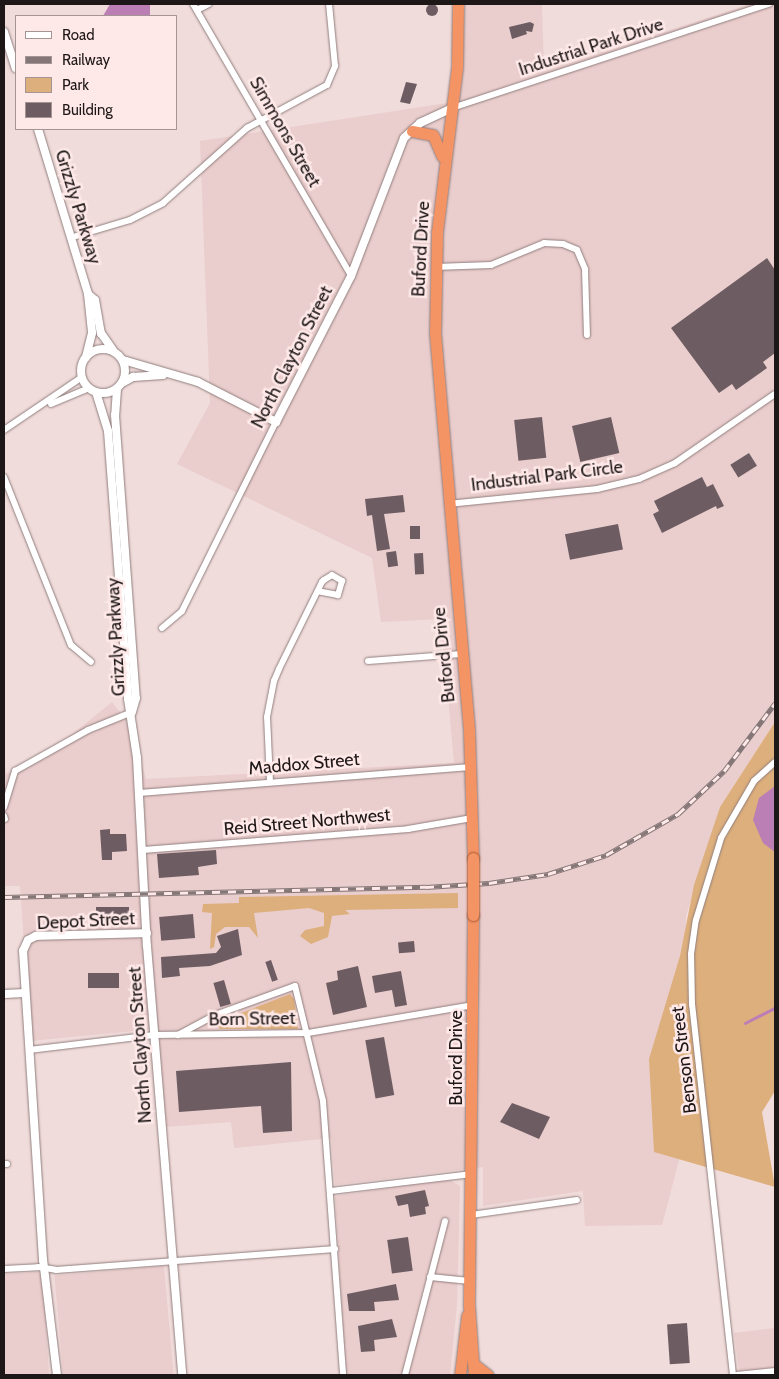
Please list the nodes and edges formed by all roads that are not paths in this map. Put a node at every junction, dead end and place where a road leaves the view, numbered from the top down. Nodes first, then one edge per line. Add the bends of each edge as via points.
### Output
1 (193, 4) edge
2 (209, 4) edge
3 (329, 4) edge
4 (458, 4) edge
5 (770, 4) edge
6 (197, 10) junction
7 (4, 32) edge
8 (15, 65) edge
9 (450, 109) junction
10 (261, 121) junction
11 (38, 130) edge
12 (412, 131) junction
13 (444, 169) junction
14 (73, 236) junction
15 (435, 267) junction
16 (351, 276) junction
17 (88, 294) junction
18 (587, 335) dead end
19 (113, 351) junction
20 (86, 356) junction
21 (123, 360) junction
22 (168, 374) junction
23 (82, 377) junction
24 (119, 386) junction
25 (93, 390) junction
26 (775, 394) edge
27 (40, 408) junction
28 (276, 422) junction
29 (4, 430) edge
30 (4, 477) edge
31 (448, 504) junction
32 (318, 591) dead end
33 (162, 628) dead end
34 (462, 654) junction
35 (368, 661) dead end
36 (91, 662) dead end
37 (132, 712) junction
38 (775, 762) edge
39 (471, 766) junction
40 (270, 782) junction
41 (139, 793) junction
42 (4, 807) edge
43 (472, 818) junction
44 (143, 850) junction
45 (146, 934) junction
46 (25, 993) junction
47 (4, 994) edge
48 (474, 1005) junction
49 (308, 1033) junction
50 (154, 1035) junction
51 (178, 1035) junction
52 (29, 1050) junction
53 (472, 1174) junction
54 (331, 1191) junction
55 (577, 1200) dead end
56 (471, 1215) junction
57 (445, 1221) dead end
58 (336, 1249) junction
59 (172, 1261) junction
60 (4, 1269) edge
61 (46, 1269) junction
62 (430, 1277) junction
63 (470, 1281) junction
64 (469, 1306) junction
65 (460, 1369) edge
66 (474, 1370) edge
67 (775, 1371) edge
68 (57, 1375) edge
69 (182, 1375) edge
70 (343, 1375) edge
71 (405, 1375) edge
72 (452, 1375) edge
73 (488, 1375) edge
74 (735, 1375) edge

1 - 6 street, Simmons Street
2 - 6 street
3 - 10 street via 335,66 327,85
4 - 9 highway, Buford Drive via 458,55
5 - 9 street, Industrial Park Drive
6 - 10 street, Simmons Street
7 - 8 street
9 - 12 street, North Clayton Street
9 - 13 highway, Buford Drive
10 - 14 street via 223,147 163,204 130,220
10 - 16 street, Simmons Street
11 - 14 street, Grizzly Parkway
12 - 13 highway via 422,130 434,136 441,146
12 - 16 street, North Clayton Street via 404,138
13 - 15 highway, Buford Drive
14 - 17 street, Grizzly Parkway
15 - 18 street via 491,265 544,243 562,244 577,250 585,269
15 - 31 highway, Buford Drive via 436,362
16 - 28 street, North Clayton Street
17 - 19 street, Grizzly Parkway via 94,300 102,335
17 - 20 street, Grizzly Parkway via 91,344
19 - 20 street via 98,349
19 - 21 street
20 - 23 street
21 - 22 street
21 - 24 street via 126,372
22 - 24 street via 133,377
22 - 28 street via 198,382
23 - 25 street
23 - 27 street
24 - 25 street
24 - 37 street, Grizzly Parkway via 115,409 136,698
25 - 27 street
25 - 37 street, Grizzly Parkway via 108,431 128,699
26 - 31 street, Industrial Park Circle via 679,460 639,479 598,489
27 - 29 street
28 - 33 street, North Clayton Street via 182,610
30 - 36 street via 71,645
31 - 34 highway, Buford Drive
32 - 40 street via 270,693 267,716
34 - 35 street
34 - 39 highway, Buford Drive
37 - 41 street, North Clayton Street
37 - 42 street via 88,730 15,771
38 - 74 street, Benson Street via 745,794 721,838 696,920 691,954 692,1005
39 - 40 street, Maddox Street
39 - 43 highway, Buford Drive
40 - 41 street, Maddox Street
41 - 44 street, North Clayton Street
43 - 44 street, Reid Street Northwest via 408,829
43 - 48 highway, Buford Drive, bridge
44 - 45 street, North Clayton Street
45 - 46 street, Depot Street via 36,936 28,940 23,951
45 - 50 street, North Clayton Street
46 - 47 street
46 - 52 street
48 - 49 street, Born Street
48 - 53 highway, Buford Drive
49 - 51 street, Born Street
49 - 51 street via 295,986 215,1015
49 - 54 street via 323,1101
50 - 51 street, Born Street
50 - 52 street, Born Street
50 - 59 street, North Clayton Street
52 - 61 street
53 - 54 street
53 - 56 highway, Buford Drive
54 - 58 street
55 - 56 street
56 - 63 highway, Buford Drive
57 - 62 street
58 - 59 street
58 - 70 street
59 - 61 street
59 - 69 street, North Clayton Street
60 - 61 street
61 - 68 street
62 - 63 street
62 - 71 street
63 - 64 highway, Buford Drive
64 - 65 highway, Buford Drive
64 - 66 highway, Buford Drive
65 - 72 highway
66 - 73 highway
67 - 74 street

